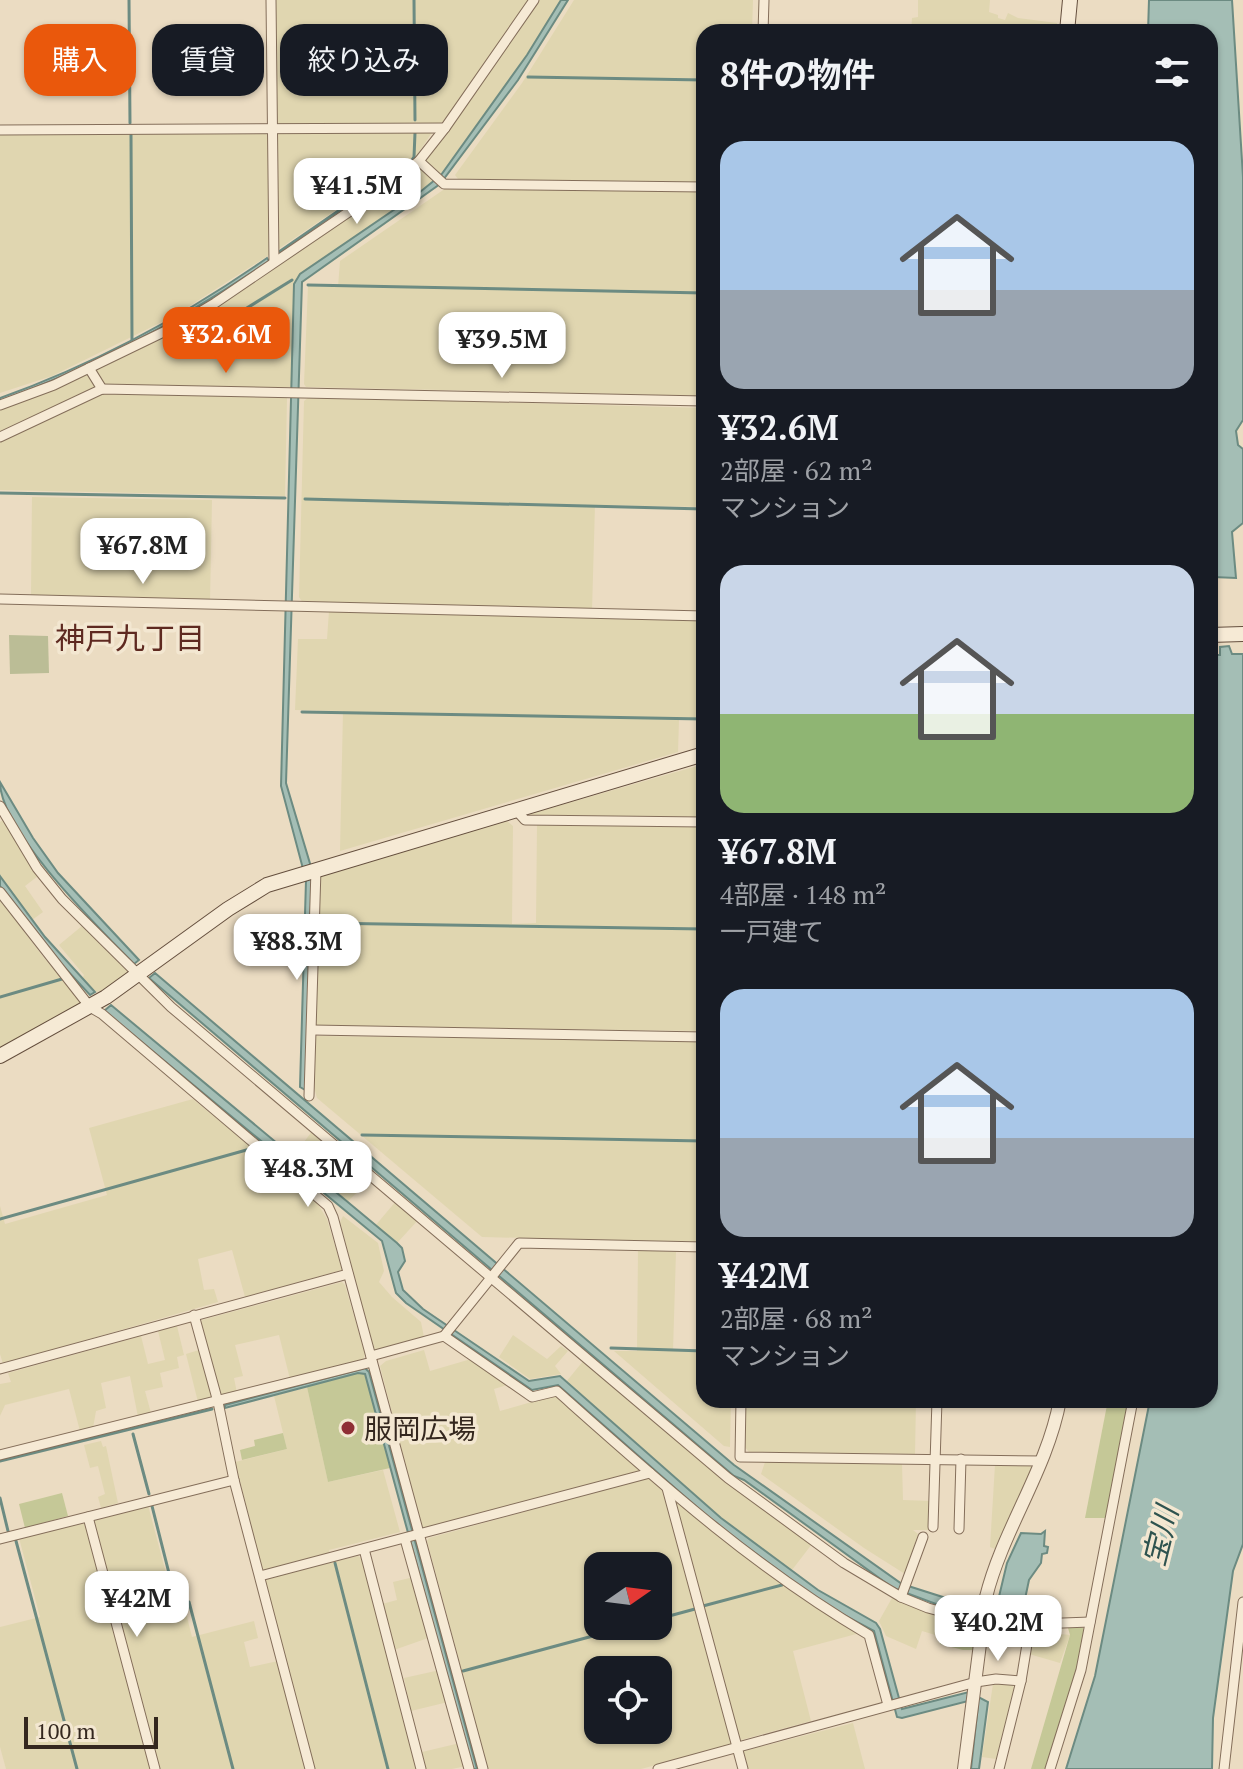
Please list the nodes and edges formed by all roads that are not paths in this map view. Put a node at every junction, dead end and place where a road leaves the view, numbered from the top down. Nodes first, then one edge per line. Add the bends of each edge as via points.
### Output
1 (271, 0) edge
2 (534, 0) edge
3 (764, 0) edge
4 (1070, 0) edge
5 (763, 24) edge
6 (1068, 24) edge
7 (273, 128) junction
8 (445, 128) junction
9 (0, 130) edge
10 (419, 161) junction
11 (696, 187) edge
12 (274, 262) junction
13 (89, 368) junction
14 (102, 389) junction
15 (696, 401) edge
16 (0, 405) edge
17 (0, 437) edge
18 (0, 599) edge
19 (696, 616) edge
20 (1243, 634) edge
21 (1218, 635) edge
22 (696, 756) edge
23 (0, 806) edge
24 (515, 809) junction
25 (696, 822) edge
26 (316, 869) junction
27 (0, 892) edge
28 (138, 974) junction
29 (90, 1007) junction
30 (313, 1030) junction
31 (696, 1037) edge
32 (0, 1056) edge
33 (309, 1096) dead end
34 (696, 1247) edge
35 (348, 1274) junction
36 (492, 1275) junction
37 (194, 1315) junction
38 (447, 1332) junction
39 (371, 1359) junction
40 (0, 1369) edge
41 (218, 1402) junction
42 (741, 1408) edge
43 (937, 1408) edge
44 (1058, 1408) edge
45 (1131, 1408) edge
46 (0, 1455) edge
47 (936, 1458) junction
48 (961, 1459) junction
49 (1042, 1461) junction
50 (650, 1473) junction
51 (234, 1480) junction
52 (667, 1488) junction
53 (88, 1517) junction
54 (933, 1527) dead end
55 (959, 1529) dead end
56 (419, 1535) junction
57 (923, 1537) dead end
58 (0, 1539) edge
59 (405, 1539) junction
60 (364, 1549) junction
61 (260, 1576) junction
62 (902, 1596) junction
63 (1243, 1602) edge
64 (984, 1617) junction
65 (1090, 1622) junction
66 (1030, 1626) junction
67 (1021, 1681) junction
68 (975, 1694) junction
69 (894, 1704) junction
70 (737, 1747) junction
71 (155, 1769) edge
72 (310, 1769) edge
73 (421, 1769) edge
74 (469, 1769) edge
75 (483, 1769) edge
76 (658, 1769) edge
77 (743, 1769) edge
78 (964, 1769) edge
79 (999, 1769) edge
80 (1050, 1769) edge
81 (1224, 1769) edge

1 - 7 street
2 - 8 street
3 - 5 street
4 - 6 main road
7 - 8 street
7 - 9 street
7 - 12 street
8 - 10 street
10 - 11 street via 439,180
10 - 12 street
12 - 13 street via 178,325
13 - 14 street
13 - 16 street
14 - 15 street
14 - 17 street
18 - 19 street
20 - 21 main road
22 - 24 main road
23 - 28 street via 62,899
24 - 25 street via 525,820
24 - 26 main road
26 - 28 main road via 246,897
26 - 30 street
27 - 29 street
28 - 29 main road
28 - 36 street
29 - 32 main road
29 - 35 street via 321,1198 333,1217
30 - 31 street
30 - 33 street
34 - 36 street via 519,1243
35 - 37 street
35 - 39 street
36 - 38 street
36 - 62 street via 728,1478 844,1563
37 - 40 street
37 - 41 street
38 - 39 street
38 - 50 street via 532,1397 557,1391
39 - 41 street
39 - 56 street
41 - 46 street
41 - 51 street
42 - 47 street via 740,1457
43 - 47 street
44 - 49 street
45 - 65 street
47 - 48 street
47 - 54 street
48 - 49 street
48 - 55 street
49 - 64 street via 992,1572
50 - 52 street
50 - 56 street
51 - 53 street
51 - 61 street
52 - 69 street via 713,1529 869,1635
52 - 70 street
53 - 58 street
53 - 71 street
56 - 59 street
56 - 75 street
57 - 62 street
59 - 60 street
59 - 74 street
60 - 61 street
60 - 73 street
61 - 72 street
62 - 64 street via 952,1616
63 - 81 street
64 - 66 street
64 - 68 street
65 - 66 street
65 - 80 street
66 - 67 street
67 - 68 street via 996,1679
67 - 79 street
68 - 69 street
68 - 78 street
69 - 70 street
70 - 76 street
70 - 77 street

